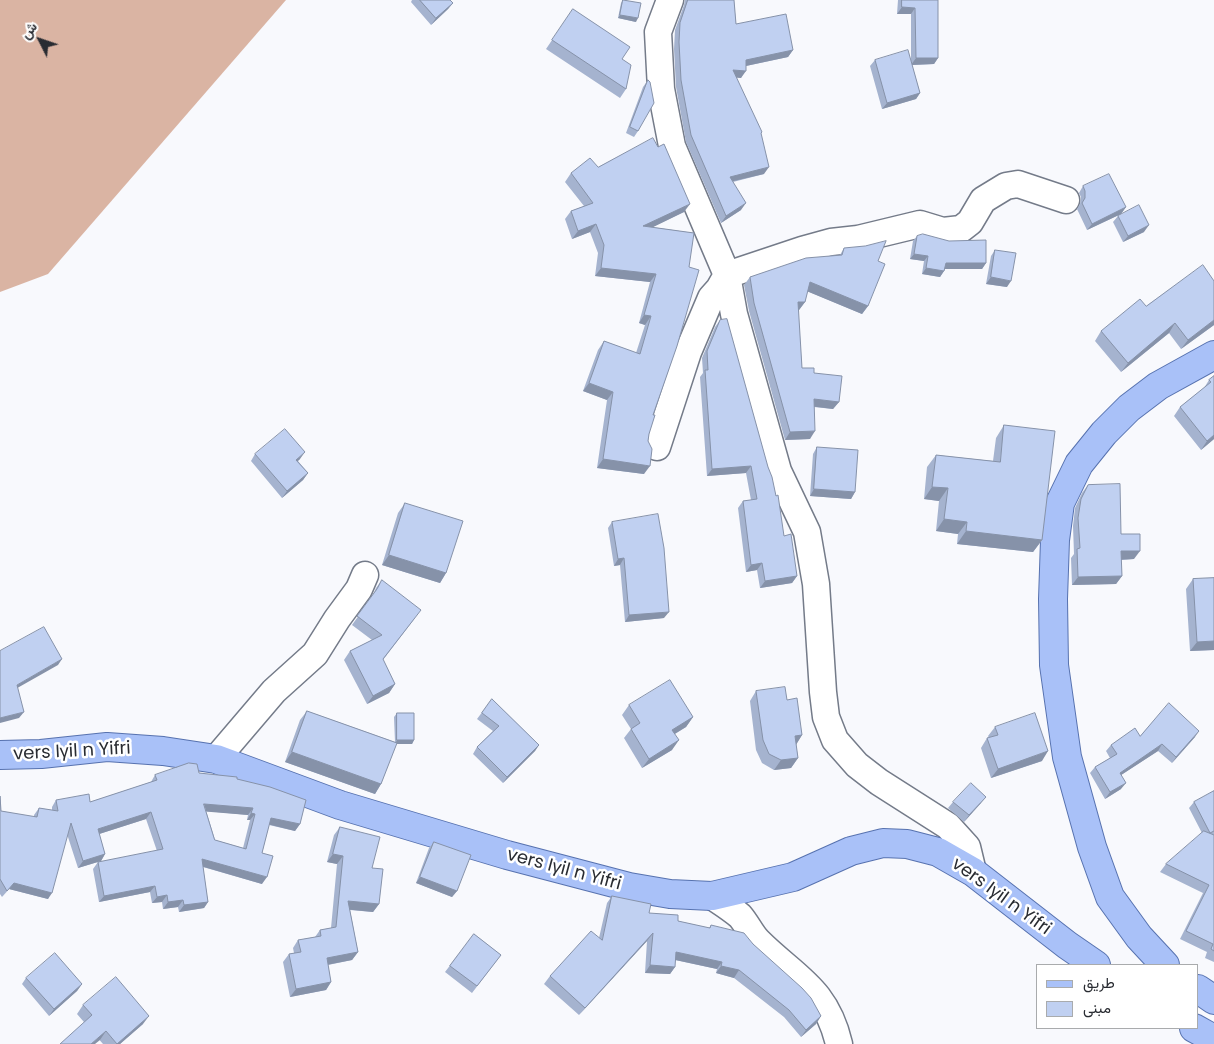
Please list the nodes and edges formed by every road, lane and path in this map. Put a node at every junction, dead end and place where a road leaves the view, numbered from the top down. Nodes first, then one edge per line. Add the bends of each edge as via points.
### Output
1 (670, 0) edge
2 (1066, 200) dead end
3 (727, 275) junction
4 (1214, 354) edge
5 (657, 447) dead end
6 (365, 575) dead end
7 (0, 755) edge
8 (216, 759) junction
9 (973, 872) junction
10 (712, 896) junction
11 (1095, 964) edge
12 (1164, 964) edge
13 (1199, 990) edge
14 (1214, 1000) edge
15 (1196, 1029) edge
16 (1214, 1039) edge
17 (839, 1044) edge

1 - 3 street via 658,32 661,89 672,146
2 - 3 street via 1018,184 1006,186 984,200 970,222 961,229 942,231 920,224 831,242
3 - 5 street via 711,298 688,352
3 - 9 street via 734,314 778,471 807,532 816,584 826,717 835,740 857,765 879,782 948,826 967,846
4 - 12 main road via 1158,386 1104,433 1079,464 1060,503 1055,540 1054,665 1067,757 1092,847 1110,897 1138,937
6 - 8 street via 315,654 274,691
7 - 8 main road, vers Iγil n Yifri via 107,747
8 - 10 main road, vers Iγil n Yifri via 340,805 582,876 670,894
9 - 10 main road, vers Iγil n Yifri via 938,852 907,844 883,843 851,851 793,877
9 - 11 main road, vers Iγil n Yifri
10 - 17 street via 740,917 758,940 816,994 832,1020
13 - 14 main road
15 - 16 main road

